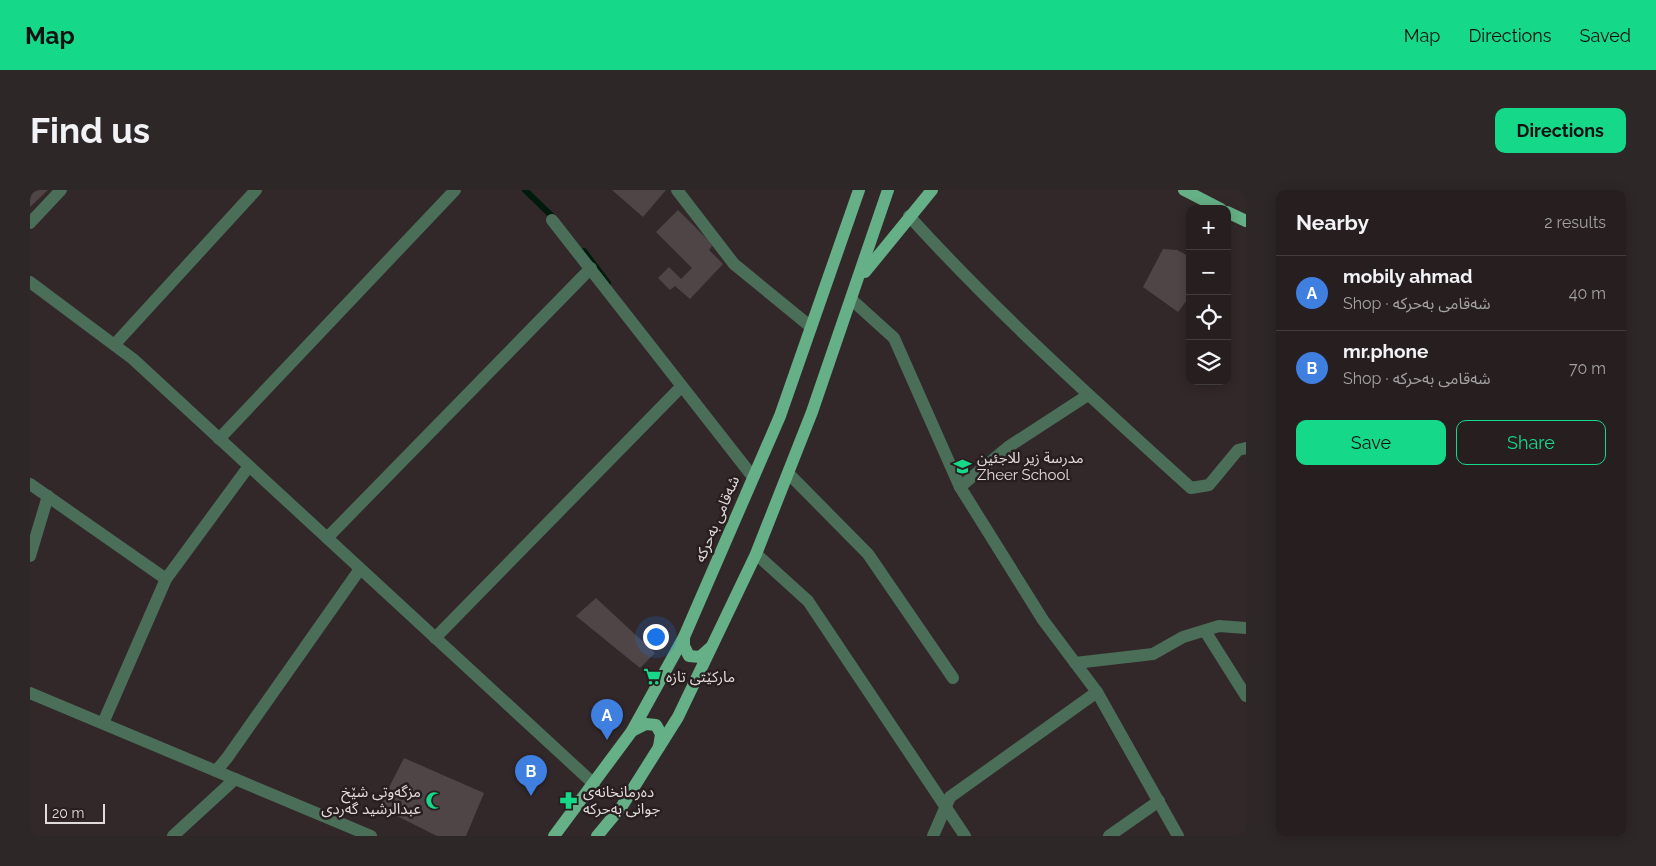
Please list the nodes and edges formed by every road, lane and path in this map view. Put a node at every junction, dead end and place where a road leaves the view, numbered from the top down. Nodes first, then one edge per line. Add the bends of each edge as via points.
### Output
1 (61, 190) edge
2 (256, 190) edge
3 (456, 190) edge
4 (677, 190) edge
5 (859, 190) edge
6 (888, 190) edge
7 (932, 190) edge
8 (1184, 190) edge
9 (1213, 205) edge
10 (1231, 214) edge
11 (909, 216) junction
12 (552, 220) dead end
13 (1246, 221) edge
14 (30, 223) edge
15 (591, 268) junction
16 (858, 280) junction
17 (30, 282) edge
18 (852, 300) junction
19 (812, 327) junction
20 (114, 344) junction
21 (681, 387) junction
22 (1088, 395) junction
23 (219, 439) junction
24 (1246, 448) edge
25 (249, 466) junction
26 (788, 473) junction
27 (752, 477) junction
28 (30, 484) edge
29 (960, 487) junction
30 (48, 496) junction
31 (327, 538) junction
32 (756, 554) junction
33 (30, 556) edge
34 (360, 569) junction
35 (166, 579) junction
36 (1246, 628) edge
37 (1205, 631) junction
38 (684, 637) junction
39 (435, 638) junction
40 (711, 648) junction
41 (1075, 663) junction
42 (953, 678) dead end
43 (1097, 692) junction
44 (30, 693) edge
45 (1246, 696) edge
46 (103, 723) junction
47 (632, 731) junction
48 (658, 751) junction
49 (216, 770) junction
50 (235, 779) junction
51 (594, 784) junction
52 (1159, 801) junction
53 (945, 808) junction
54 (172, 836) edge
55 (371, 836) edge
56 (554, 836) edge
57 (597, 836) edge
58 (933, 836) edge
59 (965, 836) edge
60 (1109, 836) edge
61 (1178, 836) edge

1 - 14 street
2 - 20 street
3 - 23 street
4 - 19 street via 734,264
5 - 19 main road, شەقامی بەحرکە
6 - 16 main road
7 - 11 main road
8 - 9 main road
10 - 13 main road
11 - 16 main road
11 - 22 street via 948,260
12 - 15 street
15 - 21 street
15 - 31 street
16 - 18 main road
17 - 20 street
18 - 26 main road
18 - 29 street via 894,338
19 - 27 main road, شەقامی بەحرکە via 780,416
20 - 23 street
21 - 27 street
21 - 39 street
22 - 24 street via 1191,488 1209,485 1238,450
22 - 29 street via 1008,448
23 - 25 street
25 - 31 street
25 - 35 street
26 - 32 main road
26 - 42 street via 868,554
27 - 38 main road, شەقامی بەحرکە
28 - 30 street
29 - 41 street via 1043,620
30 - 33 street
30 - 35 street
31 - 34 street
32 - 40 main road
32 - 53 street via 808,601
34 - 39 street
34 - 49 street
35 - 46 street
36 - 37 street via 1219,626
37 - 41 street via 1183,637 1153,654
37 - 45 street
38 - 40 main road via 689,656 700,657
38 - 47 main road, شەقامی بەحرکە
39 - 51 street
40 - 48 main road via 696,683
41 - 43 street
43 - 52 street
43 - 53 street via 950,798
44 - 46 street
46 - 49 street
47 - 48 main road via 646,724 656,725 661,734
47 - 51 main road, شەقامی بەحرکە
48 - 57 main road via 622,806
49 - 50 street
50 - 54 street
50 - 55 street
51 - 56 main road, شەقامی بەحرکە
52 - 60 street
52 - 61 street
53 - 58 street
53 - 59 street

